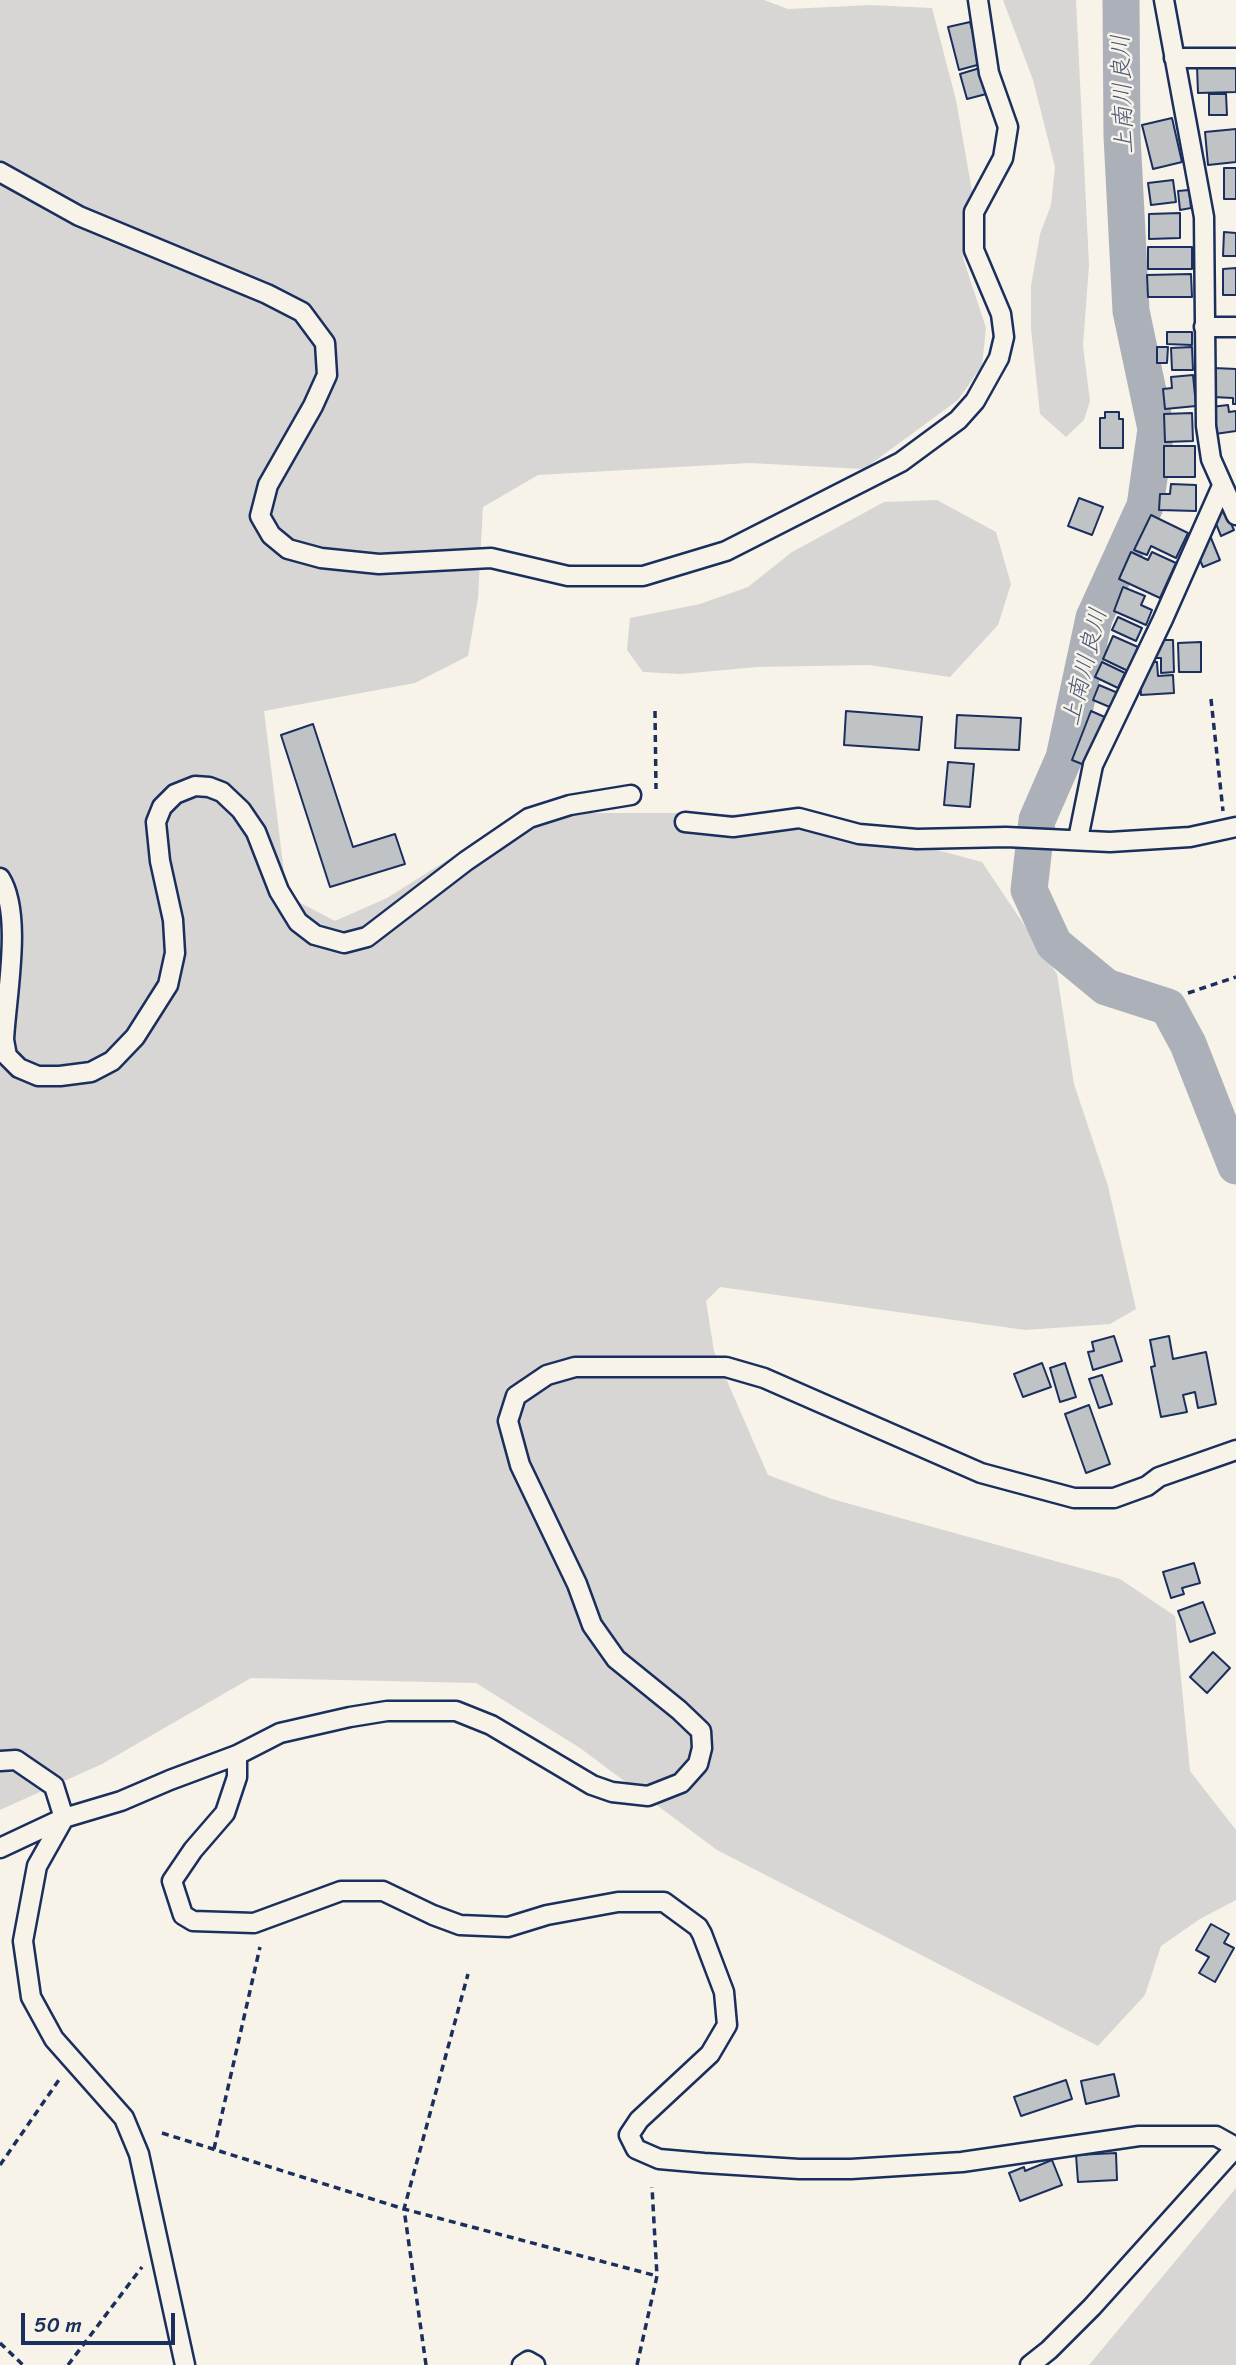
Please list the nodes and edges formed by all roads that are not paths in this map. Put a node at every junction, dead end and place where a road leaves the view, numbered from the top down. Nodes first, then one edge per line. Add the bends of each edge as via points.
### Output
1 (978, 0) edge
2 (1164, 0) edge
3 (1174, 58) junction
4 (1236, 58) edge
5 (0, 172) edge
6 (1204, 327) junction
7 (1236, 327) edge
8 (1222, 486) junction
9 (1236, 515) edge
10 (631, 795) dead end
11 (685, 822) dead end
12 (1231, 828) edge
13 (1078, 839) junction
14 (0, 878) edge
15 (1236, 1450) edge
16 (237, 1755) junction
17 (0, 1761) edge
18 (64, 1818) junction
19 (0, 1848) edge
20 (1236, 2147) edge
21 (185, 2365) edge
22 (522, 2365) edge
23 (535, 2365) edge
24 (1030, 2365) edge

1 - 5 street via 989,73 1008,127 1003,158 974,212 974,250 1001,314 1004,337 999,358 975,401 958,420 901,462 726,551 643,576 568,576 491,558 379,564 321,558 288,549 271,535 260,516 268,485 327,375 325,343 302,312 79,216
2 - 3 street
3 - 4 street
3 - 6 street via 1203,206
6 - 7 street
6 - 8 street via 1206,426 1211,459
8 - 9 street
8 - 13 street via 1093,765
10 - 14 street via 569,804 529,818 367,937 344,943 315,935 298,922 279,891 256,831 222,792 195,786 175,794 156,822 173,920 175,953 168,985 135,1037 112,1060 91,1072 38,1076 19,1068 7,1056 4,1040 12,929 8,894
11 - 13 street via 733,827 799,818 859,834 917,839
12 - 13 street via 1190,837 1110,842
15 - 16 street via 1114,1498 1074,1498 981,1473 764,1378 726,1367 575,1367 547,1375 516,1396 508,1421 520,1465 593,1625 616,1659 701,1731 698,1763 681,1783 648,1796 612,1792 491,1725 456,1711 387,1711 351,1717 279,1734
16 - 18 street via 121,1801
16 - 20 street via 237,1777 225,1813 172,1881 183,1915 193,1921 254,1923 341,1891 383,1891 460,1925 508,1927 618,1902 664,1902 698,1927 724,1992 727,2025 710,2054 639,2120 629,2135 636,2149 659,2159 850,2169 962,2162 1139,2136 1216,2136
17 - 18 street via 16,1760 54,1786
18 - 19 street
18 - 21 street via 37,1866 23,1941 31,1997 54,2039 124,2118 139,2154
20 - 24 street via 1092,2307
22 - 23 street via 528,2361

